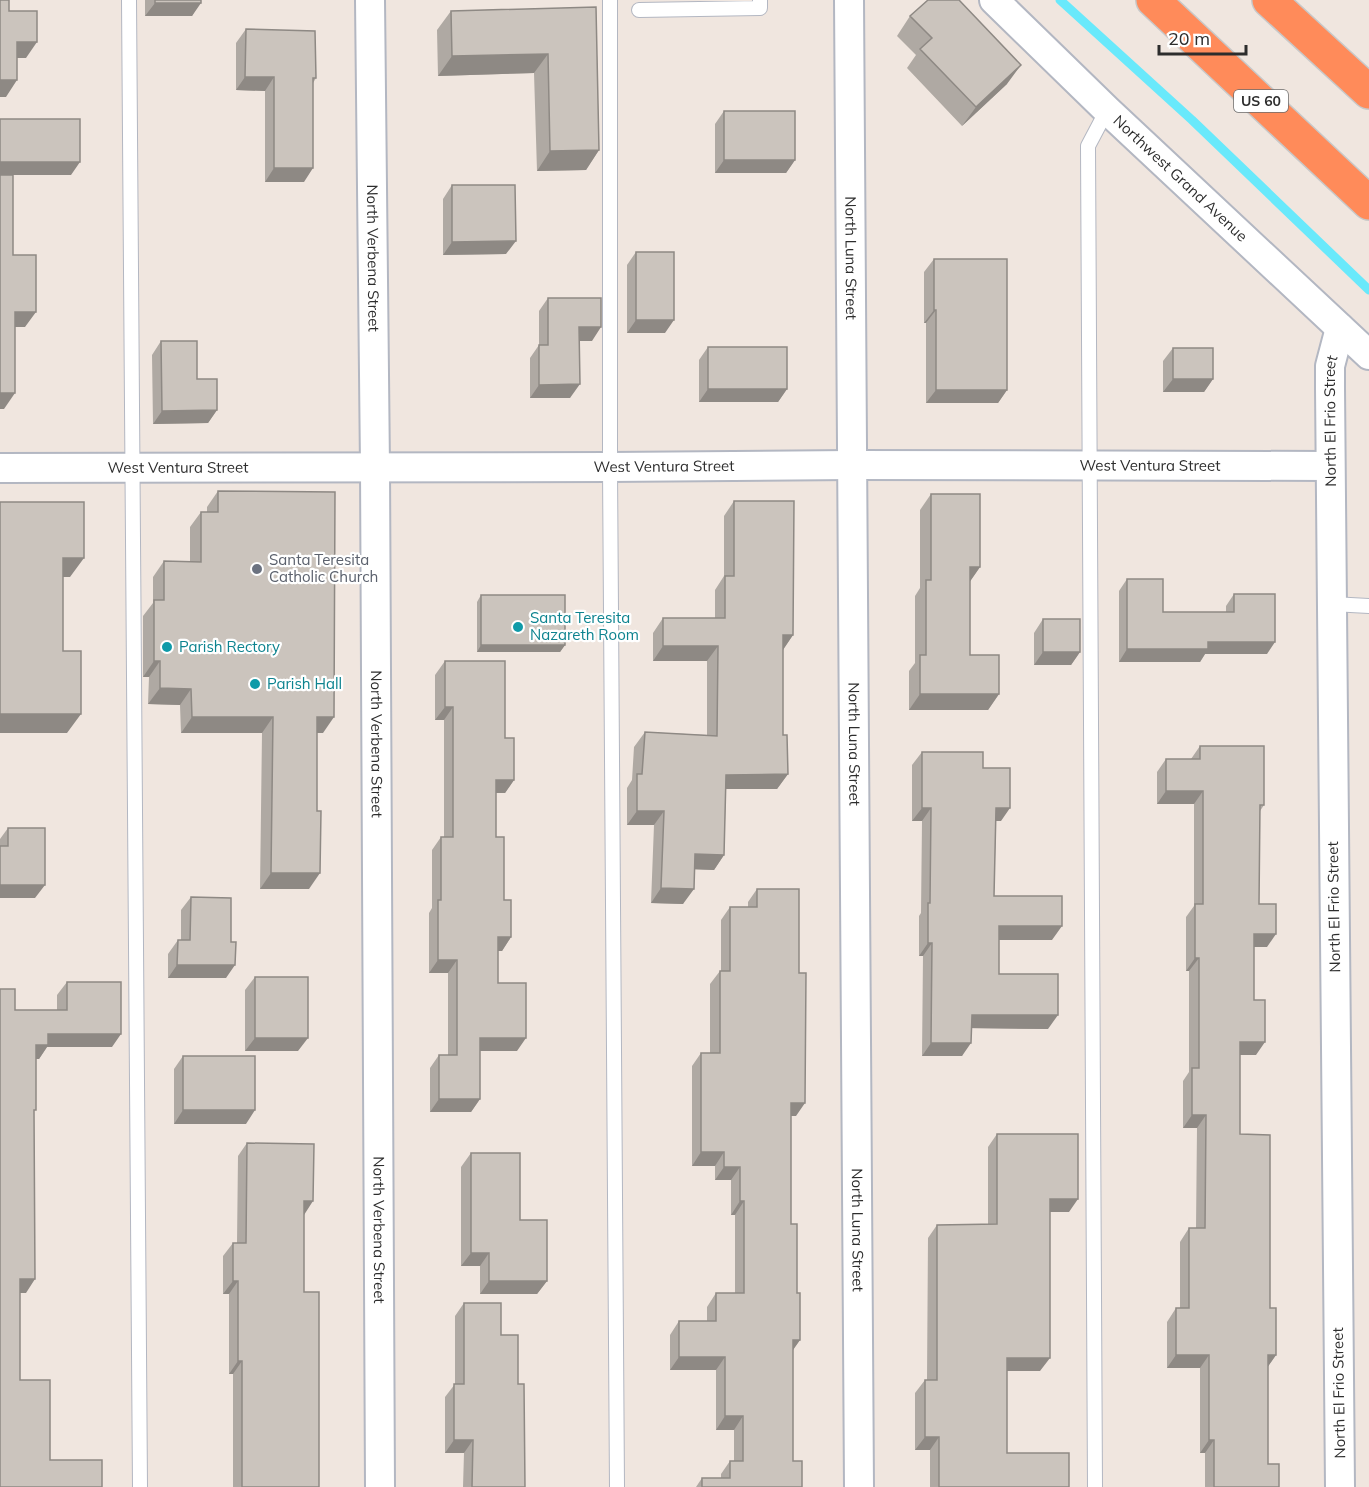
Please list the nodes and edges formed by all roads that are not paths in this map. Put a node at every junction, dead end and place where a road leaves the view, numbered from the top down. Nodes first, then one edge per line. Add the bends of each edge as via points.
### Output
1 (129, 0) edge
2 (370, 0) edge
3 (610, 0) edge
4 (760, 0) edge
5 (849, 0) edge
6 (994, 0) edge
7 (1153, 0) edge
8 (1269, 0) edge
9 (639, 10) dead end
10 (1369, 92) edge
11 (1107, 111) junction
12 (1369, 203) edge
13 (1340, 328) junction
14 (1369, 355) edge
15 (852, 465) junction
16 (1089, 466) junction
17 (1330, 466) junction
18 (375, 467) junction
19 (610, 467) junction
20 (0, 468) edge
21 (134, 468) junction
22 (1332, 604) junction
23 (1369, 606) edge
24 (140, 1487) edge
25 (380, 1487) edge
26 (617, 1487) edge
27 (859, 1487) edge
28 (1095, 1487) edge
29 (1340, 1487) edge

1 - 21 lane
2 - 18 street, North Verbena Street
3 - 19 lane
4 - 9 lane via 760,8
5 - 15 street, North Luna Street
6 - 11 street, Northwest Grand Avenue
7 - 12 highway, US 60
8 - 10 highway
11 - 13 street, Northwest Grand Avenue
11 - 16 lane via 1088,146
13 - 14 street, Northwest Grand Avenue
13 - 17 street, North El Frio Street via 1330,366
15 - 16 street, West Ventura Street
15 - 19 street, West Ventura Street
15 - 27 street, North Luna Street
16 - 17 street, West Ventura Street
16 - 28 lane
17 - 22 street, North El Frio Street
18 - 19 street, West Ventura Street
18 - 21 street, West Ventura Street
18 - 25 street, North Verbena Street
19 - 26 lane
20 - 21 street, West Ventura Street
21 - 24 lane
22 - 23 lane
22 - 29 street, North El Frio Street

